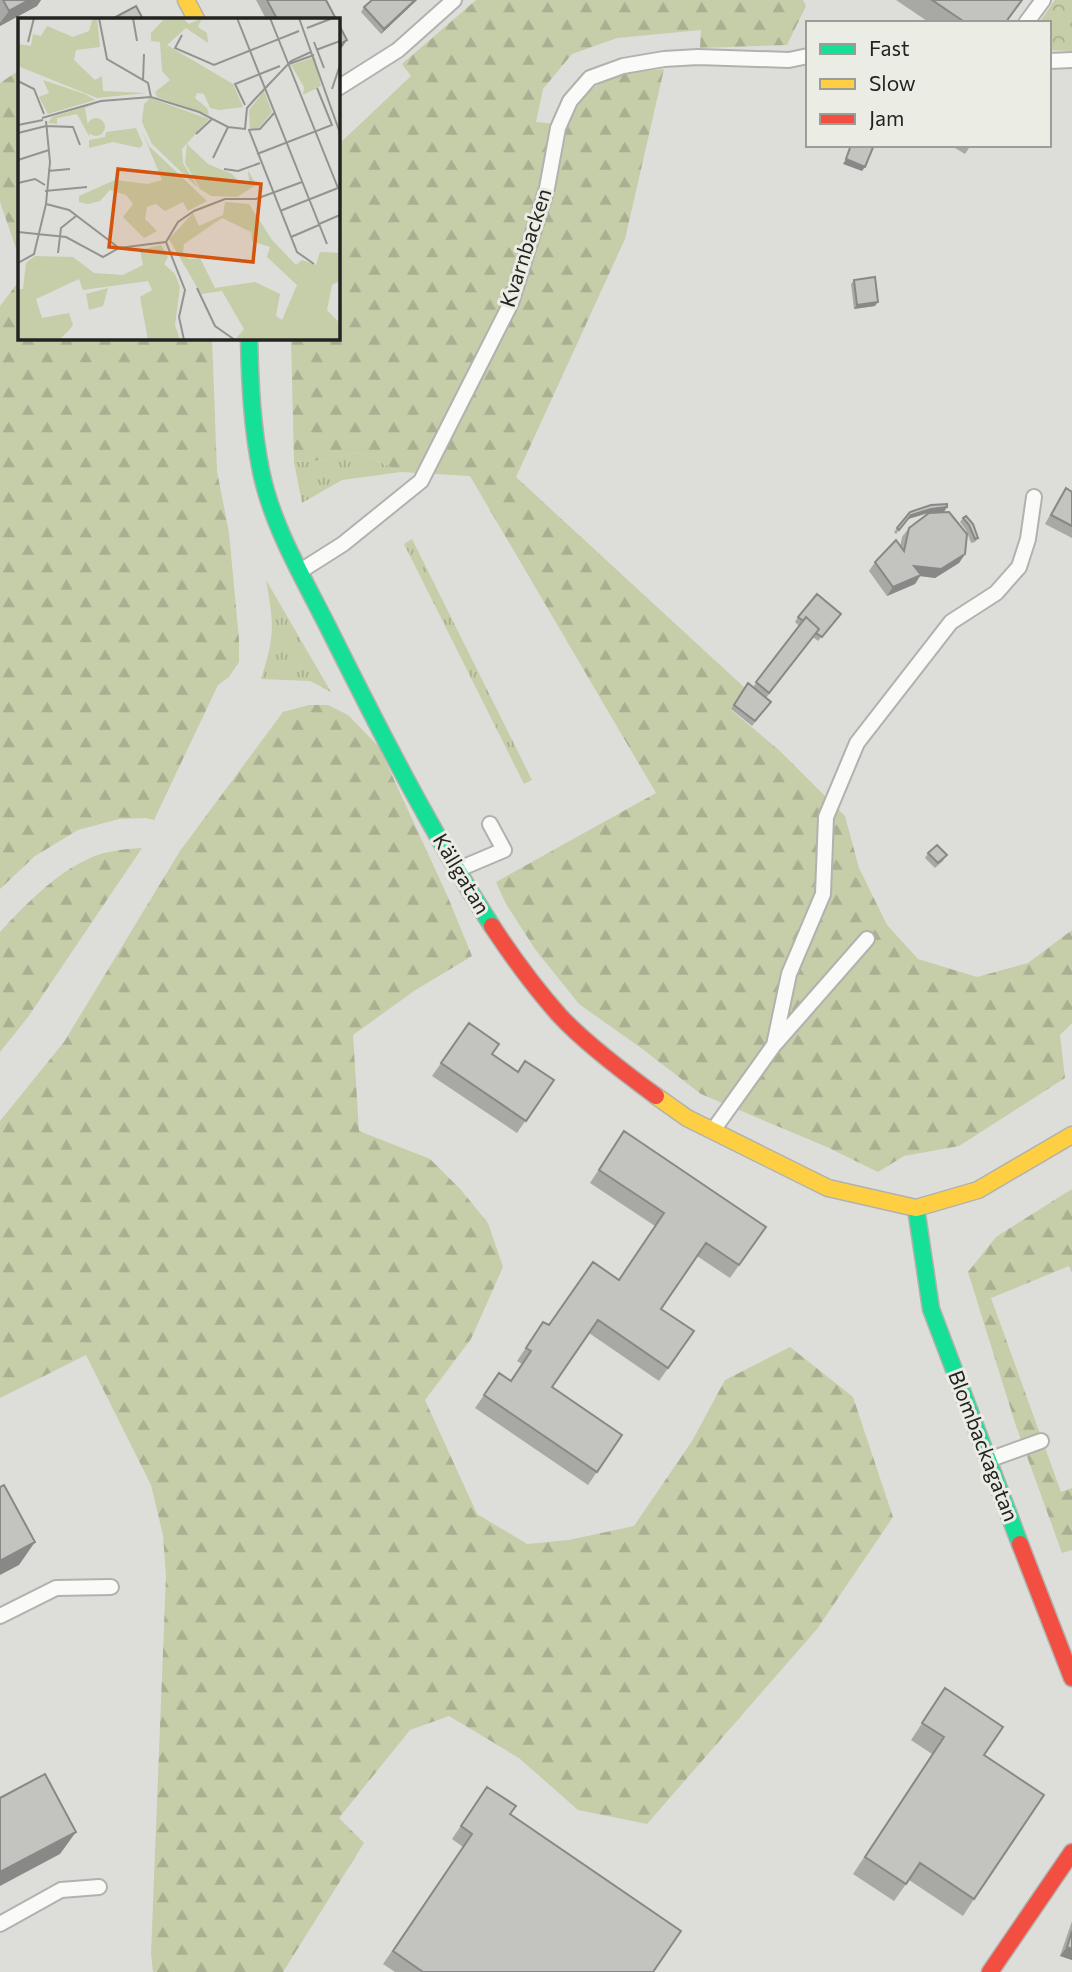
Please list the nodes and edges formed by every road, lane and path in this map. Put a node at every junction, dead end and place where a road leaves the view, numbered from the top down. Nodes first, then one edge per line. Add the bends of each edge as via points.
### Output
1 (186, 0) edge
2 (454, 0) edge
3 (1043, 0) edge
4 (195, 18) edge
5 (1027, 21) edge
6 (806, 56) edge
7 (1072, 60) edge
8 (1051, 61) edge
9 (340, 87) edge
10 (249, 340) edge
11 (1034, 497) dead end
12 (301, 571) junction
13 (490, 824) dead end
14 (456, 870) junction
15 (867, 939) dead end
16 (774, 1045) junction
17 (713, 1130) junction
18 (1072, 1135) edge
19 (916, 1208) junction
20 (1041, 1441) dead end
21 (990, 1460) junction
22 (111, 1587) dead end
23 (0, 1616) edge
24 (1072, 1678) edge
25 (1072, 1852) edge
26 (99, 1888) dead end
27 (0, 1924) edge
28 (990, 1972) edge

1 - 4 street
2 - 9 lane via 398,50
3 - 5 lane
6 - 12 lane, Kvarnbacken via 664,59 622,66 590,78 570,101 558,128 547,188 511,303 421,481
7 - 8 lane
10 - 12 street, Källgatan via 261,472 279,528
11 - 16 lane via 1019,567 996,593 951,622 857,743 825,817 823,894 789,974
12 - 14 street, Källgatan
13 - 14 lane via 504,850
14 - 17 street, Källgatan via 516,962 562,1018 633,1079 687,1118
15 - 16 lane
16 - 17 lane
17 - 19 street, Källgatan via 828,1188
18 - 19 street via 978,1189
19 - 21 street, Blombackagatan via 929,1303
20 - 21 lane
21 - 24 street, Blombackagatan
22 - 23 lane via 57,1588
25 - 28 street
26 - 27 lane via 61,1890

